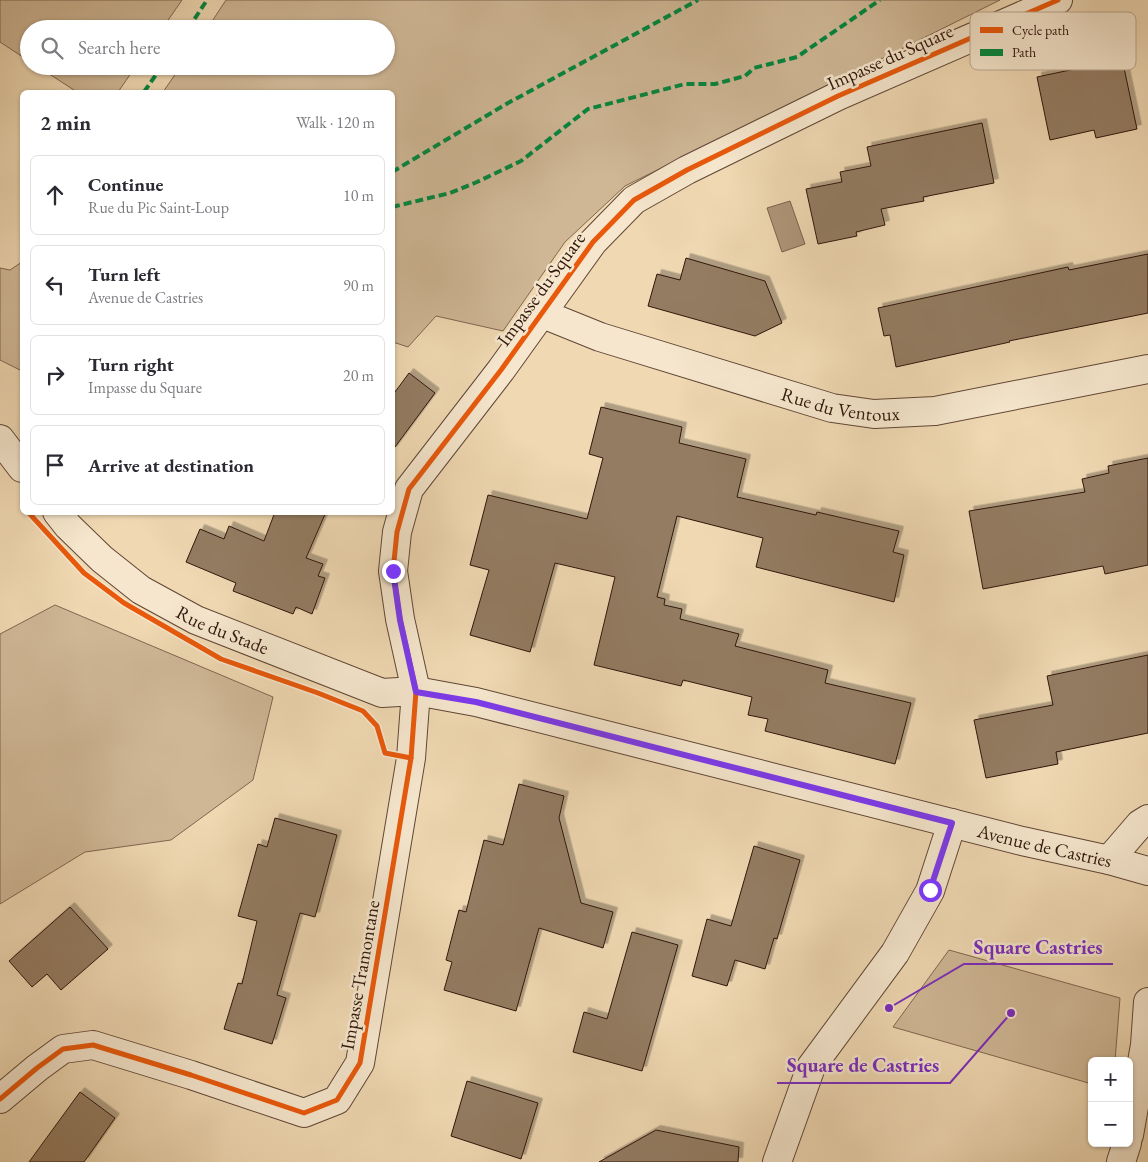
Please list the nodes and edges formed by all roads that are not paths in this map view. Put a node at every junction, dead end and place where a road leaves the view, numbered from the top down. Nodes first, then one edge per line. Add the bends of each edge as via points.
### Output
1 (1058, 0) edge
2 (1030, 12) edge
3 (970, 38) edge
4 (543, 314) junction
5 (1148, 369) edge
6 (0, 439) edge
7 (20, 465) edge
8 (59, 515) edge
9 (416, 692) junction
10 (1148, 819) edge
11 (952, 823) junction
12 (1109, 860) junction
13 (1148, 871) edge
14 (1148, 1002) edge
15 (0, 1099) edge
16 (1133, 1111) edge
17 (1126, 1147) edge
18 (777, 1162) edge
19 (1121, 1162) edge

1 - 2 street, Impasse du Square
3 - 4 street, Impasse du Square via 838,96 634,200 593,242
4 - 5 street, Rue du Ventoux via 600,337 832,408 874,414 934,412
4 - 9 street, Impasse du Square via 409,489 397,532 393,571
6 - 7 street
8 - 9 street, Rue du Stade via 102,560 141,590 196,620 382,693
9 - 11 street, Avenue de Castries via 476,702
9 - 15 street, Impasse Tramontane via 411,758 360,1063 337,1100 304,1114 93,1045 62,1049
10 - 12 street
11 - 12 street, Avenue de Castries
11 - 18 street via 930,890 895,953 811,1067
12 - 13 street, Avenue de Castries
14 - 16 street
17 - 19 street

